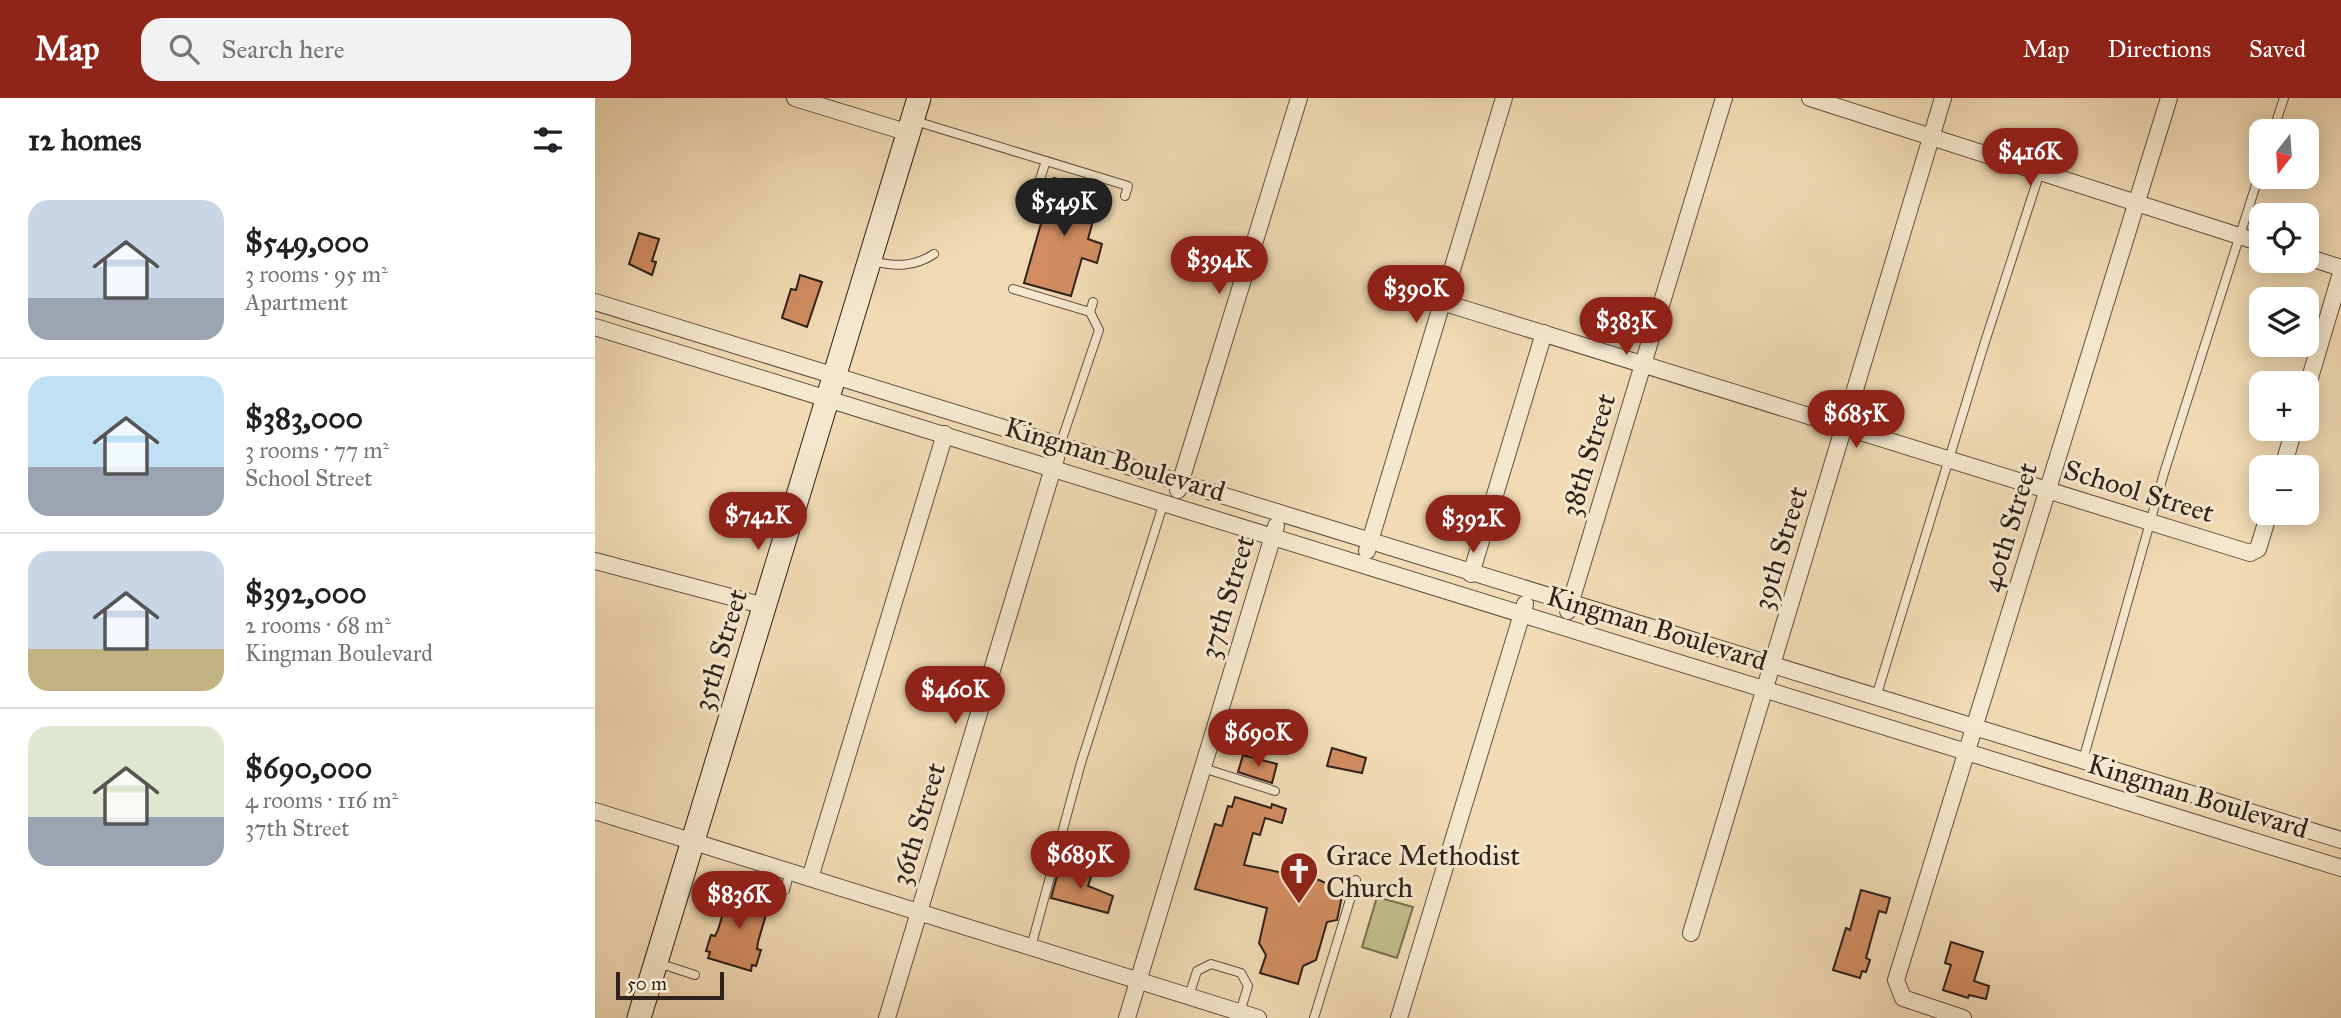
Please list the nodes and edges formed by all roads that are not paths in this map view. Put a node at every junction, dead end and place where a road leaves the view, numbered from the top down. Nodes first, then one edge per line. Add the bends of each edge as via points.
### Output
1 (795, 98) edge
2 (919, 98) edge
3 (1299, 98) edge
4 (1504, 98) edge
5 (1724, 98) edge
6 (1810, 98) edge
7 (1943, 98) edge
8 (2169, 98) edge
9 (2284, 98) edge
10 (2277, 119) edge
11 (911, 127) junction
12 (1930, 137) junction
13 (1046, 161) junction
14 (2040, 172) junction
15 (1040, 179) dead end
16 (2254, 189) edge
17 (1125, 196) dead end
18 (2137, 203) junction
19 (2239, 236) junction
20 (2249, 239) edge
21 (934, 254) dead end
22 (870, 260) junction
23 (2319, 261) edge
24 (2341, 268) edge
25 (2341, 273) edge
26 (1013, 289) dead end
27 (595, 302) edge
28 (1093, 302) dead end
29 (1442, 302) junction
30 (1090, 312) junction
31 (595, 327) edge
32 (1544, 333) junction
33 (1643, 364) junction
34 (2312, 371) edge
35 (835, 375) junction
36 (828, 397) junction
37 (1844, 427) junction
38 (945, 433) junction
39 (1059, 445) junction
40 (1949, 459) junction
41 (1053, 467) junction
42 (1181, 483) junction
43 (2048, 490) junction
44 (1169, 503) junction
45 (1279, 514) junction
46 (2152, 523) junction
47 (2265, 525) edge
48 (1273, 535) junction
49 (1369, 542) junction
50 (595, 561) edge
51 (1363, 563) junction
52 (1471, 574) junction
53 (1529, 592) junction
54 (1570, 604) junction
55 (765, 606) junction
56 (1523, 613) junction
57 (1563, 626) junction
58 (1772, 665) junction
59 (1765, 689) junction
60 (1876, 697) junction
61 (1975, 727) junction
62 (1967, 752) junction
63 (2083, 760) junction
64 (1203, 768) junction
65 (1275, 790) dead end
66 (595, 811) edge
67 (2341, 840) edge
68 (693, 841) junction
69 (2341, 846) edge
70 (2338, 867) edge
71 (790, 872) junction
72 (810, 877) junction
73 (1356, 880) dead end
74 (785, 890) dead end
75 (919, 911) junction
76 (1692, 933) dead end
77 (1031, 947) junction
78 (656, 963) junction
79 (695, 975) dead end
80 (1138, 980) junction
81 (1189, 996) junction
82 (1240, 1012) junction
83 (639, 1018) edge
84 (887, 1018) edge
85 (1127, 1018) edge
86 (1258, 1018) edge
87 (1314, 1018) edge
88 (1399, 1018) edge
89 (1962, 1018) edge

1 - 11 street
2 - 11 street, 35th Street
3 - 42 street
4 - 29 street
5 - 33 street, 38th Street
6 - 12 street
7 - 12 street, 39th Street
8 - 18 street, 40th Street
9 - 10 lane
11 - 13 lane
11 - 22 street, 35th Street
12 - 14 street
12 - 37 street, 39th Street
13 - 15 lane
13 - 17 lane via 1128,186
14 - 18 street
14 - 40 lane
16 - 19 lane
18 - 19 street
18 - 43 street, 40th Street
19 - 20 street
19 - 46 lane
21 - 22 lane via 909,265
22 - 35 street, 35th Street
23 - 24 street
25 - 34 street
26 - 30 lane
27 - 35 street, Kingman Boulevard
28 - 30 lane
29 - 32 street, School Street
29 - 49 street
30 - 39 lane via 1099,330
31 - 36 street, Kingman Boulevard
32 - 33 street, School Street
32 - 52 street
33 - 37 street, School Street
33 - 54 street, 38th Street
35 - 36 street, 35th Street
35 - 39 street, Kingman Boulevard
36 - 38 street, Kingman Boulevard
36 - 55 street, 35th Street
37 - 40 street, School Street
37 - 58 street, 39th Street
38 - 41 street, Kingman Boulevard
38 - 72 street
39 - 41 street, 36th Street
39 - 42 street, Kingman Boulevard
40 - 43 street, School Street
40 - 60 lane
41 - 44 street, Kingman Boulevard
41 - 75 street, 36th Street
42 - 44 street
42 - 45 street, Kingman Boulevard
43 - 46 street, School Street
43 - 61 street, 40th Street
44 - 48 street, Kingman Boulevard
44 - 77 lane via 1081,763
45 - 48 street, 37th Street
45 - 49 street, Kingman Boulevard
46 - 47 street, School Street via 2250,553 2258,548
46 - 63 lane
48 - 51 street, Kingman Boulevard
48 - 64 street, 37th Street
49 - 51 street
49 - 52 street, Kingman Boulevard
50 - 55 street
51 - 56 street, Kingman Boulevard
52 - 53 street, Kingman Boulevard
53 - 54 street, Kingman Boulevard
53 - 56 street
54 - 57 street, 38th Street
54 - 58 street, Kingman Boulevard
55 - 68 street, 35th Street
56 - 57 street, Kingman Boulevard
56 - 88 street
57 - 59 street, Kingman Boulevard
58 - 59 street, 39th Street
58 - 60 street, Kingman Boulevard
59 - 62 street, Kingman Boulevard
59 - 76 street, 39th Street
60 - 61 street, Kingman Boulevard
61 - 62 street, 40th Street
61 - 63 street, Kingman Boulevard
62 - 70 street, Kingman Boulevard
62 - 89 street, 40th Street via 1896,980 1903,998
63 - 67 street, Kingman Boulevard
64 - 65 lane
64 - 80 street, 37th Street
66 - 68 street
68 - 71 street
68 - 78 street, 35th Street
69 - 70 street
71 - 72 street
71 - 74 lane
72 - 75 street
73 - 87 lane
75 - 77 street
75 - 84 street, 36th Street
77 - 80 street
78 - 79 lane
78 - 83 street, 35th Street
80 - 81 street
80 - 85 street, 37th Street
81 - 82 street
81 - 82 lane via 1197,971 1211,964 1241,973 1248,986
82 - 86 street

